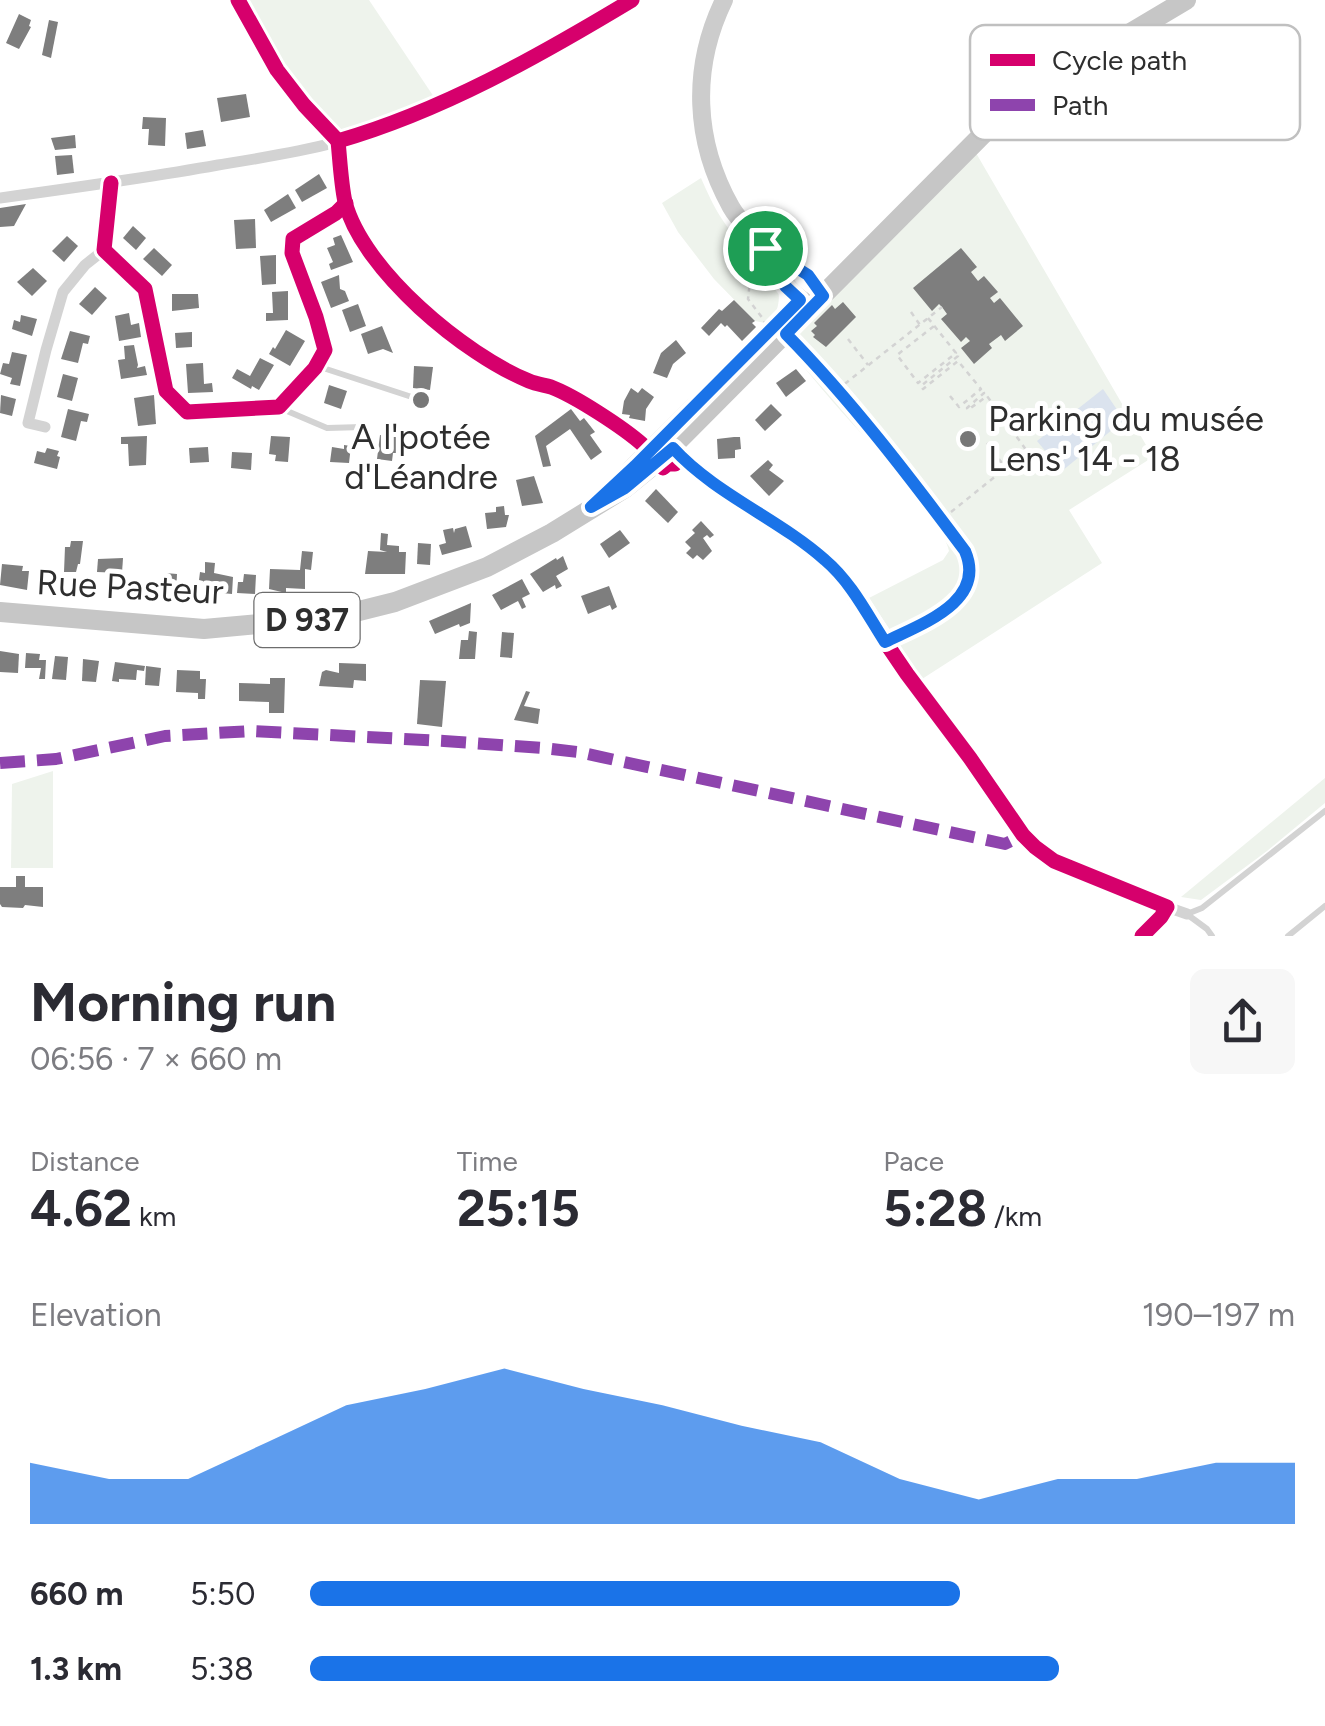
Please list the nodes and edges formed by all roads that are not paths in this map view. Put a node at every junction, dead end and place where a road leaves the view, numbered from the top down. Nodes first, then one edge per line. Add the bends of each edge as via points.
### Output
1 (632, 0) edge
2 (724, 0) edge
3 (1186, 0) edge
4 (1144, 25) edge
5 (970, 137) edge
6 (338, 141) junction
7 (111, 184) junction
8 (0, 198) edge
9 (104, 250) junction
10 (813, 296) junction
11 (316, 366) junction
12 (421, 400) dead end
13 (279, 407) junction
14 (856, 414) road end
15 (46, 427) dead end
16 (364, 427) dead end
17 (667, 442) junction
18 (0, 612) edge
19 (885, 642) junction
20 (1325, 811) edge
21 (1325, 906) edge
22 (1168, 907) joint
23 (1187, 914) junction
24 (1212, 936) edge
25 (1288, 936) edge

1 - 6 street via 490,80
2 - 10 street via 703,58 700,104 714,171 763,254 797,268
3 - 4 main road, Rue Pasteur
5 - 10 main road, Rue Pasteur
6 - 7 street
6 - 11 street via 346,203 293,239 325,350
7 - 8 street
7 - 9 street
9 - 13 street via 144,290 166,391 187,412
9 - 15 street via 63,292 55,316 28,423
10 - 17 main road, Rue Pasteur / D 937
11 - 12 lane
11 - 13 street
13 - 16 lane via 327,428
14 - 19 lane via 970,566 958,599
17 - 18 main road, Rue Pasteur / D 937 via 625,488 552,532 487,567 395,602 335,617 204,629
17 - 19 street via 832,566
19 - 22 lane via 1034,846 1054,862
20 - 23 lane
21 - 25 lane
22 - 23 street
23 - 24 lane

